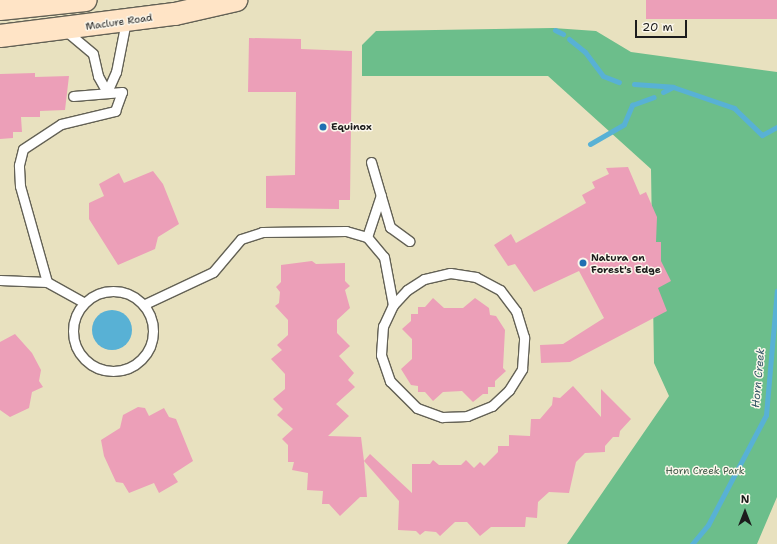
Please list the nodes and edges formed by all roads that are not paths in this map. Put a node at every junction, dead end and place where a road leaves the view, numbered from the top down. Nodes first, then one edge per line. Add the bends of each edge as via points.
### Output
1 (86, 0) edge
2 (236, 0) edge
3 (0, 9) edge
4 (126, 21) junction
5 (65, 30) junction
6 (0, 36) edge
7 (107, 92) junction
8 (73, 96) dead end
9 (371, 162) dead end
10 (380, 195) junction
11 (366, 237) junction
12 (409, 241) dead end
13 (0, 280) edge
14 (47, 282) junction
15 (83, 302) junction
16 (145, 304) junction
17 (393, 305) junction

1 - 3 main road
2 - 4 main road, Maclure Road
4 - 5 main road, Maclure Road
4 - 7 lane via 116,72
5 - 6 main road, Maclure Road
5 - 7 lane via 93,54 98,76
7 - 8 lane
7 - 14 lane via 122,92 114,111 62,124 23,149 19,165 20,186
9 - 10 lane
10 - 11 lane
10 - 12 lane via 390,227
11 - 16 lane via 346,231 262,232 241,239 213,272
11 - 17 lane via 384,257
13 - 14 lane
14 - 15 lane
15 - 16 lane via 102,291 125,292
15 - 16 lane via 73,320 72,338 79,354 91,366 108,372 129,368 145,356 153,340 154,323
17 - 17 lane via 383,326 381,355 390,381 417,408 442,416 467,416 492,406 509,390 522,369 524,337 516,311 500,290 476,277 450,273 424,279 407,290

